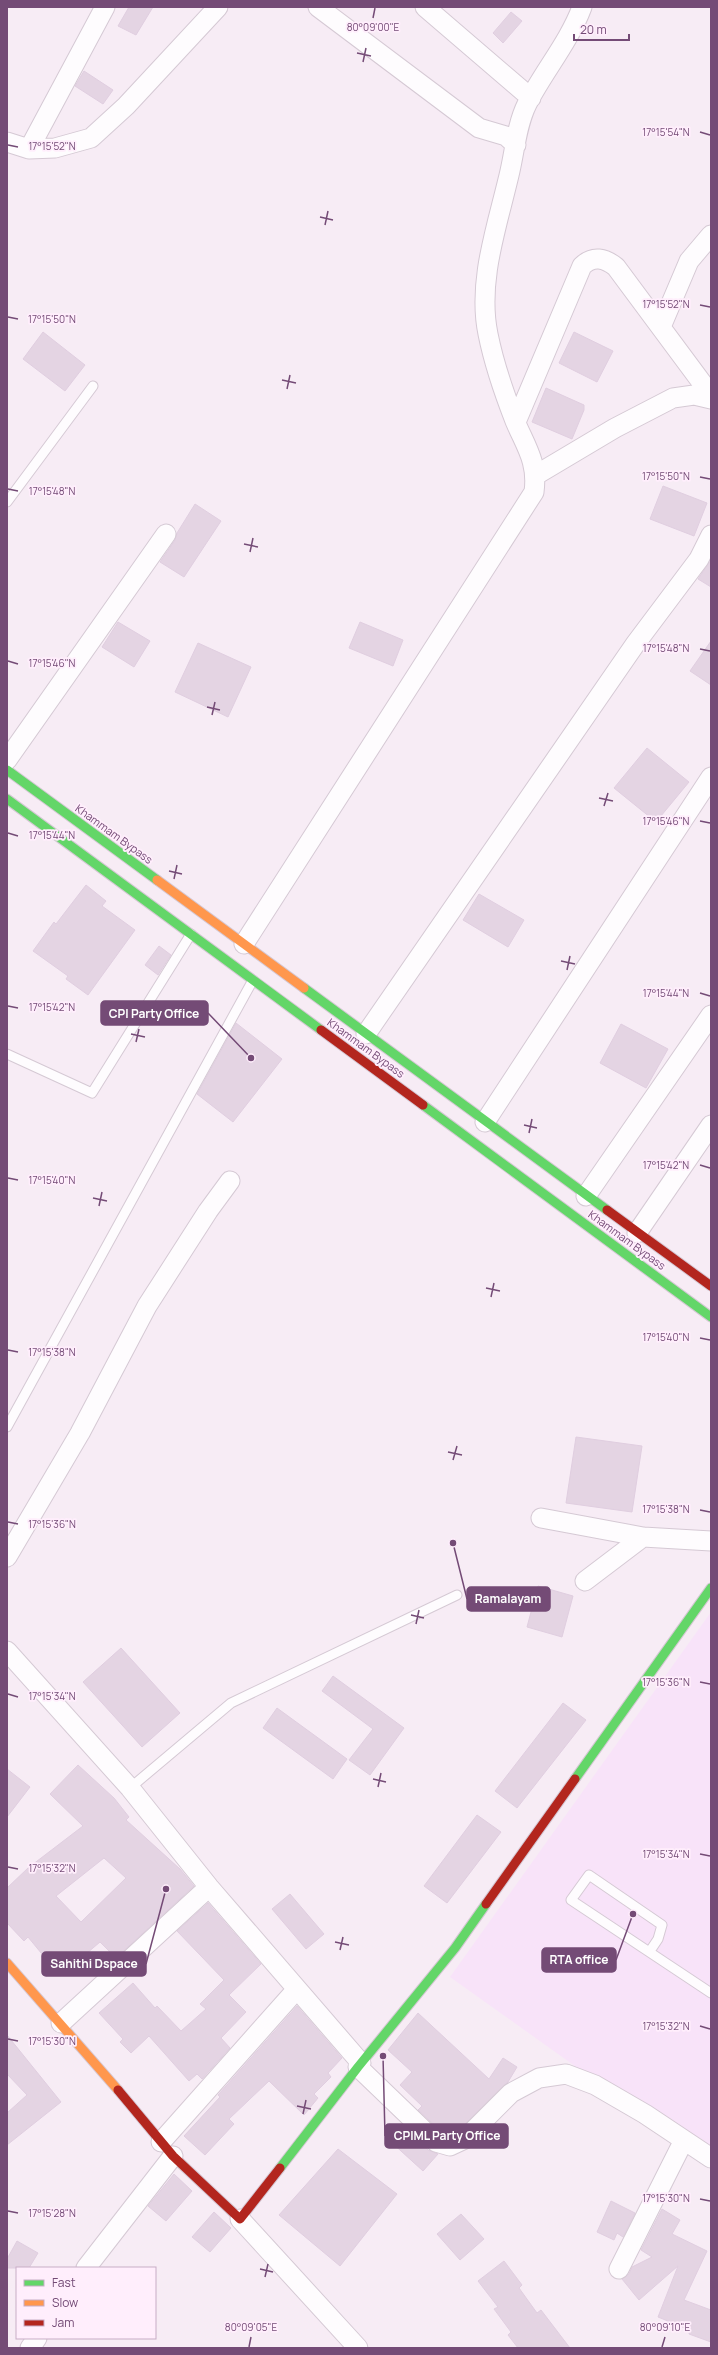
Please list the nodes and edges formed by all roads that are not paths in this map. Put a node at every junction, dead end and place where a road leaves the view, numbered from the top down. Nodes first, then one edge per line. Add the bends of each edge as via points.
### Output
1 (105, 7) edge
2 (218, 7) edge
3 (318, 7) edge
4 (425, 7) edge
5 (582, 7) edge
6 (531, 98) junction
7 (7, 142) edge
8 (516, 145) junction
9 (29, 149) junction
10 (711, 235) edge
11 (661, 327) junction
12 (93, 386) dead end
13 (711, 395) edge
14 (711, 399) edge
15 (516, 422) junction
16 (536, 475) junction
17 (7, 502) edge
18 (166, 534) dead end
19 (711, 535) edge
20 (7, 760) edge
21 (7, 770) edge
22 (711, 777) edge
23 (26, 784) junction
24 (9, 806) edge
25 (191, 934) junction
26 (244, 944) junction
27 (253, 980) junction
28 (711, 1015) edge
29 (351, 1035) junction
30 (7, 1054) edge
31 (486, 1122) junction
32 (711, 1125) edge
33 (230, 1181) dead end
34 (586, 1196) junction
35 (637, 1233) junction
36 (711, 1286) edge
37 (711, 1317) edge
38 (7, 1427) edge
39 (541, 1518) dead end
40 (643, 1537) junction
41 (711, 1541) edge
42 (7, 1558) edge
43 (585, 1581) dead end
44 (711, 1588) edge
45 (457, 1594) dead end
46 (7, 1651) edge
47 (130, 1788) junction
48 (209, 1887) junction
49 (650, 1951) junction
50 (7, 1963) edge
51 (297, 1989) junction
52 (711, 1993) edge
53 (61, 2023) junction
54 (360, 2065) junction
55 (684, 2140) junction
56 (167, 2149) junction
57 (711, 2158) edge
58 (240, 2219) junction
59 (87, 2267) edge
60 (619, 2269) dead end
61 (36, 2339) edge
62 (30, 2348) edge
63 (358, 2348) edge

1 - 9 street
2 - 9 street via 126,106 91,138 55,148
3 - 8 street via 479,128 506,136
4 - 6 street
5 - 6 street via 576,24
6 - 8 street via 520,124
7 - 9 street
8 - 15 street via 496,223 484,303 488,334
10 - 11 street via 689,261
11 - 13 street
11 - 15 street via 610,261 598,258 588,260 582,266
12 - 17 lane
14 - 16 street via 694,395 673,398 615,428
15 - 16 street via 533,458
16 - 26 street via 534,492
18 - 20 street
19 - 29 street via 699,559
21 - 23 main road, Khammam Bypass
22 - 31 street
23 - 24 street
23 - 26 main road, Khammam Bypass
24 - 25 main road, Khammam Bypass
25 - 27 main road, Khammam Bypass
25 - 30 lane via 92,1093
26 - 29 main road, Khammam Bypass
27 - 29 main road, Khammam Bypass
27 - 38 lane
28 - 34 street
29 - 31 main road, Khammam Bypass
29 - 37 main road, Khammam Bypass
31 - 34 main road, Khammam Bypass
32 - 35 street
33 - 42 street via 147,1306 80,1433
34 - 35 main road, Khammam Bypass
35 - 36 main road, Khammam Bypass
39 - 40 street
40 - 41 street
40 - 43 street
44 - 54 main road via 455,1948
45 - 47 lane via 231,1703
46 - 47 street
47 - 48 street
48 - 51 street
48 - 53 street
49 - 49 lane via 571,1900 589,1875 662,1925 658,1939
49 - 52 lane
50 - 53 main road
51 - 54 street
51 - 56 street
53 - 56 main road
54 - 55 street via 436,2142 450,2146 464,2139 511,2093 539,2078 566,2074 594,2085
54 - 58 main road
55 - 57 street
55 - 60 street
56 - 58 main road
56 - 59 street
58 - 63 street
61 - 62 street

